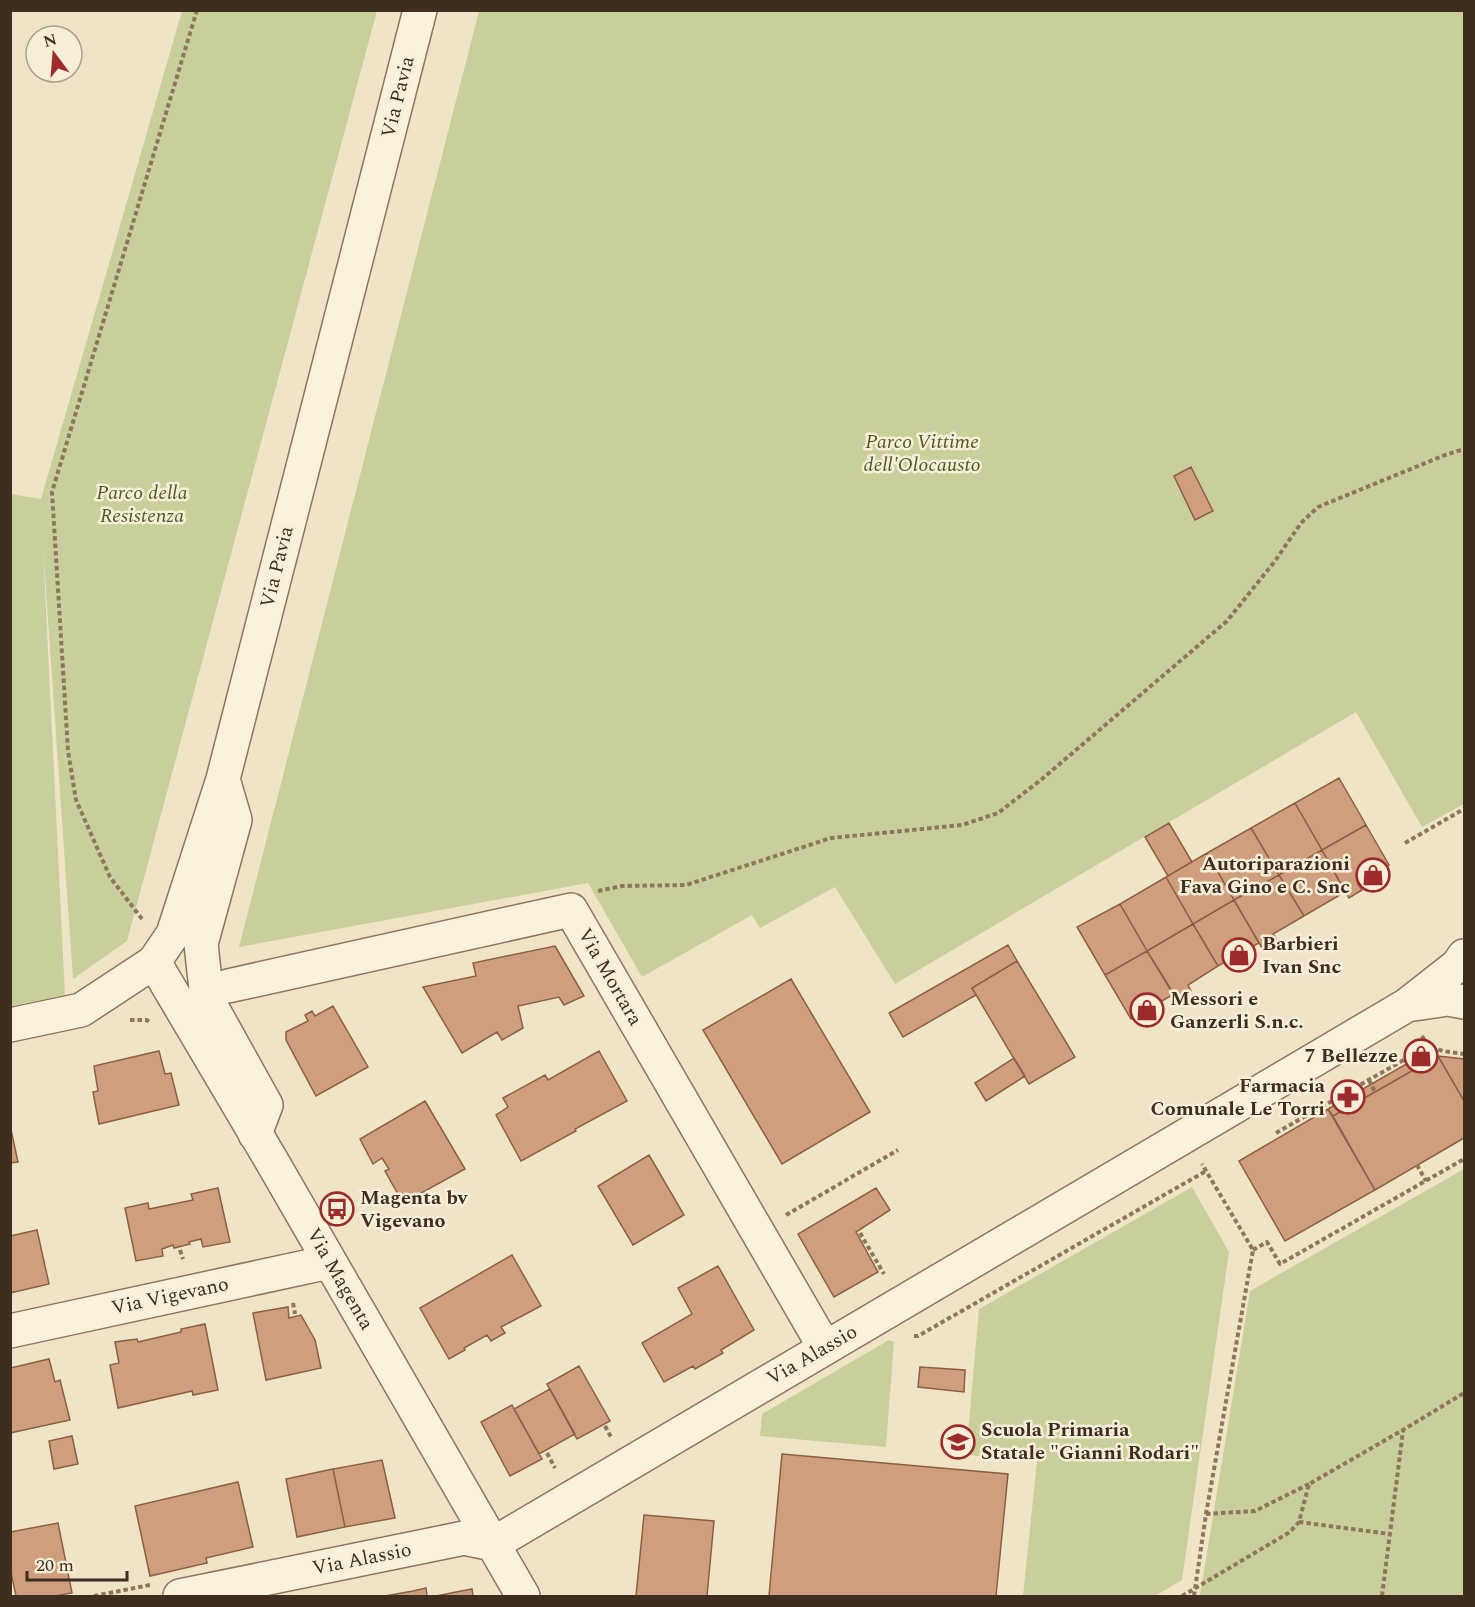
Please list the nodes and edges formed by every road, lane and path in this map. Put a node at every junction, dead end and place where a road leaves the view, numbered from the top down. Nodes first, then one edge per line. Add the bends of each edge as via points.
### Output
1 (197, 10) edge
2 (420, 10) edge
3 (1464, 449) edge
4 (223, 779) junction
5 (1464, 809) edge
6 (1405, 843) dead end
7 (594, 892) dead end
8 (173, 934) junction
9 (1464, 956) edge
10 (154, 962) junction
11 (228, 986) dead end
12 (1464, 1002) edge
13 (1407, 1005) junction
14 (121, 1022) dead end
15 (153, 1024) dead end
16 (10, 1025) edge
17 (1464, 1054) edge
18 (1369, 1080) junction
19 (1376, 1092) dead end
20 (1276, 1133) dead end
21 (255, 1134) junction
22 (1185, 1135) junction
23 (898, 1150) dead end
24 (1464, 1159) edge
25 (1417, 1165) dead end
26 (1206, 1171) junction
27 (1426, 1181) junction
28 (781, 1218) dead end
29 (860, 1233) dead end
30 (1253, 1250) junction
31 (329, 1262) junction
32 (884, 1275) dead end
33 (10, 1331) edge
34 (906, 1334) dead end
35 (825, 1348) junction
36 (1464, 1393) edge
37 (1403, 1430) junction
38 (1309, 1484) junction
39 (1206, 1514) junction
40 (1299, 1522) junction
41 (1390, 1534) junction
42 (493, 1544) junction
43 (170, 1589) edge
44 (1195, 1589) junction
45 (93, 1596) edge
46 (523, 1596) edge
47 (1182, 1596) edge
48 (1194, 1596) edge
49 (1382, 1596) edge

1 - 8 path via 51,492 69,751 76,800 110,877 144,921
2 - 4 street, Via Pavia
3 - 7 path via 1318,507 1301,523 1227,621 998,813 962,825 831,838 686,885 622,886
4 - 8 street, Via Pavia
4 - 21 street via 235,820 201,944 207,999 266,1105
5 - 6 path
8 - 10 street, Via Pavia
9 - 13 street, Via Alassio
10 - 16 street, Via Pavia via 81,1010
10 - 21 street, Via Magenta
11 - 35 street, Via Mortara via 571,910
12 - 13 street, Via Alassio via 1448,999
13 - 22 street, Via Alassio
14 - 15 path via 147,1020
17 - 18 path via 1428,1046
18 - 19 path
18 - 20 path
21 - 31 street, Via Magenta
22 - 26 path
22 - 35 street, Via Alassio
23 - 28 path
24 - 27 path
25 - 27 path
26 - 30 path
26 - 34 path via 918,1336
27 - 30 path via 1280,1264 1267,1242
29 - 32 path
30 - 39 path
31 - 33 street, Via Vigevano
31 - 42 street, Via Magenta
35 - 42 street, Via Alassio
36 - 37 path
37 - 38 path
37 - 41 path
38 - 39 path via 1255,1511
38 - 40 path
39 - 44 path
40 - 41 path
40 - 44 path via 1290,1532
41 - 49 path
42 - 43 street, Via Alassio via 464,1538
42 - 46 street, Via Magenta
43 - 45 path
44 - 47 path
44 - 48 path

